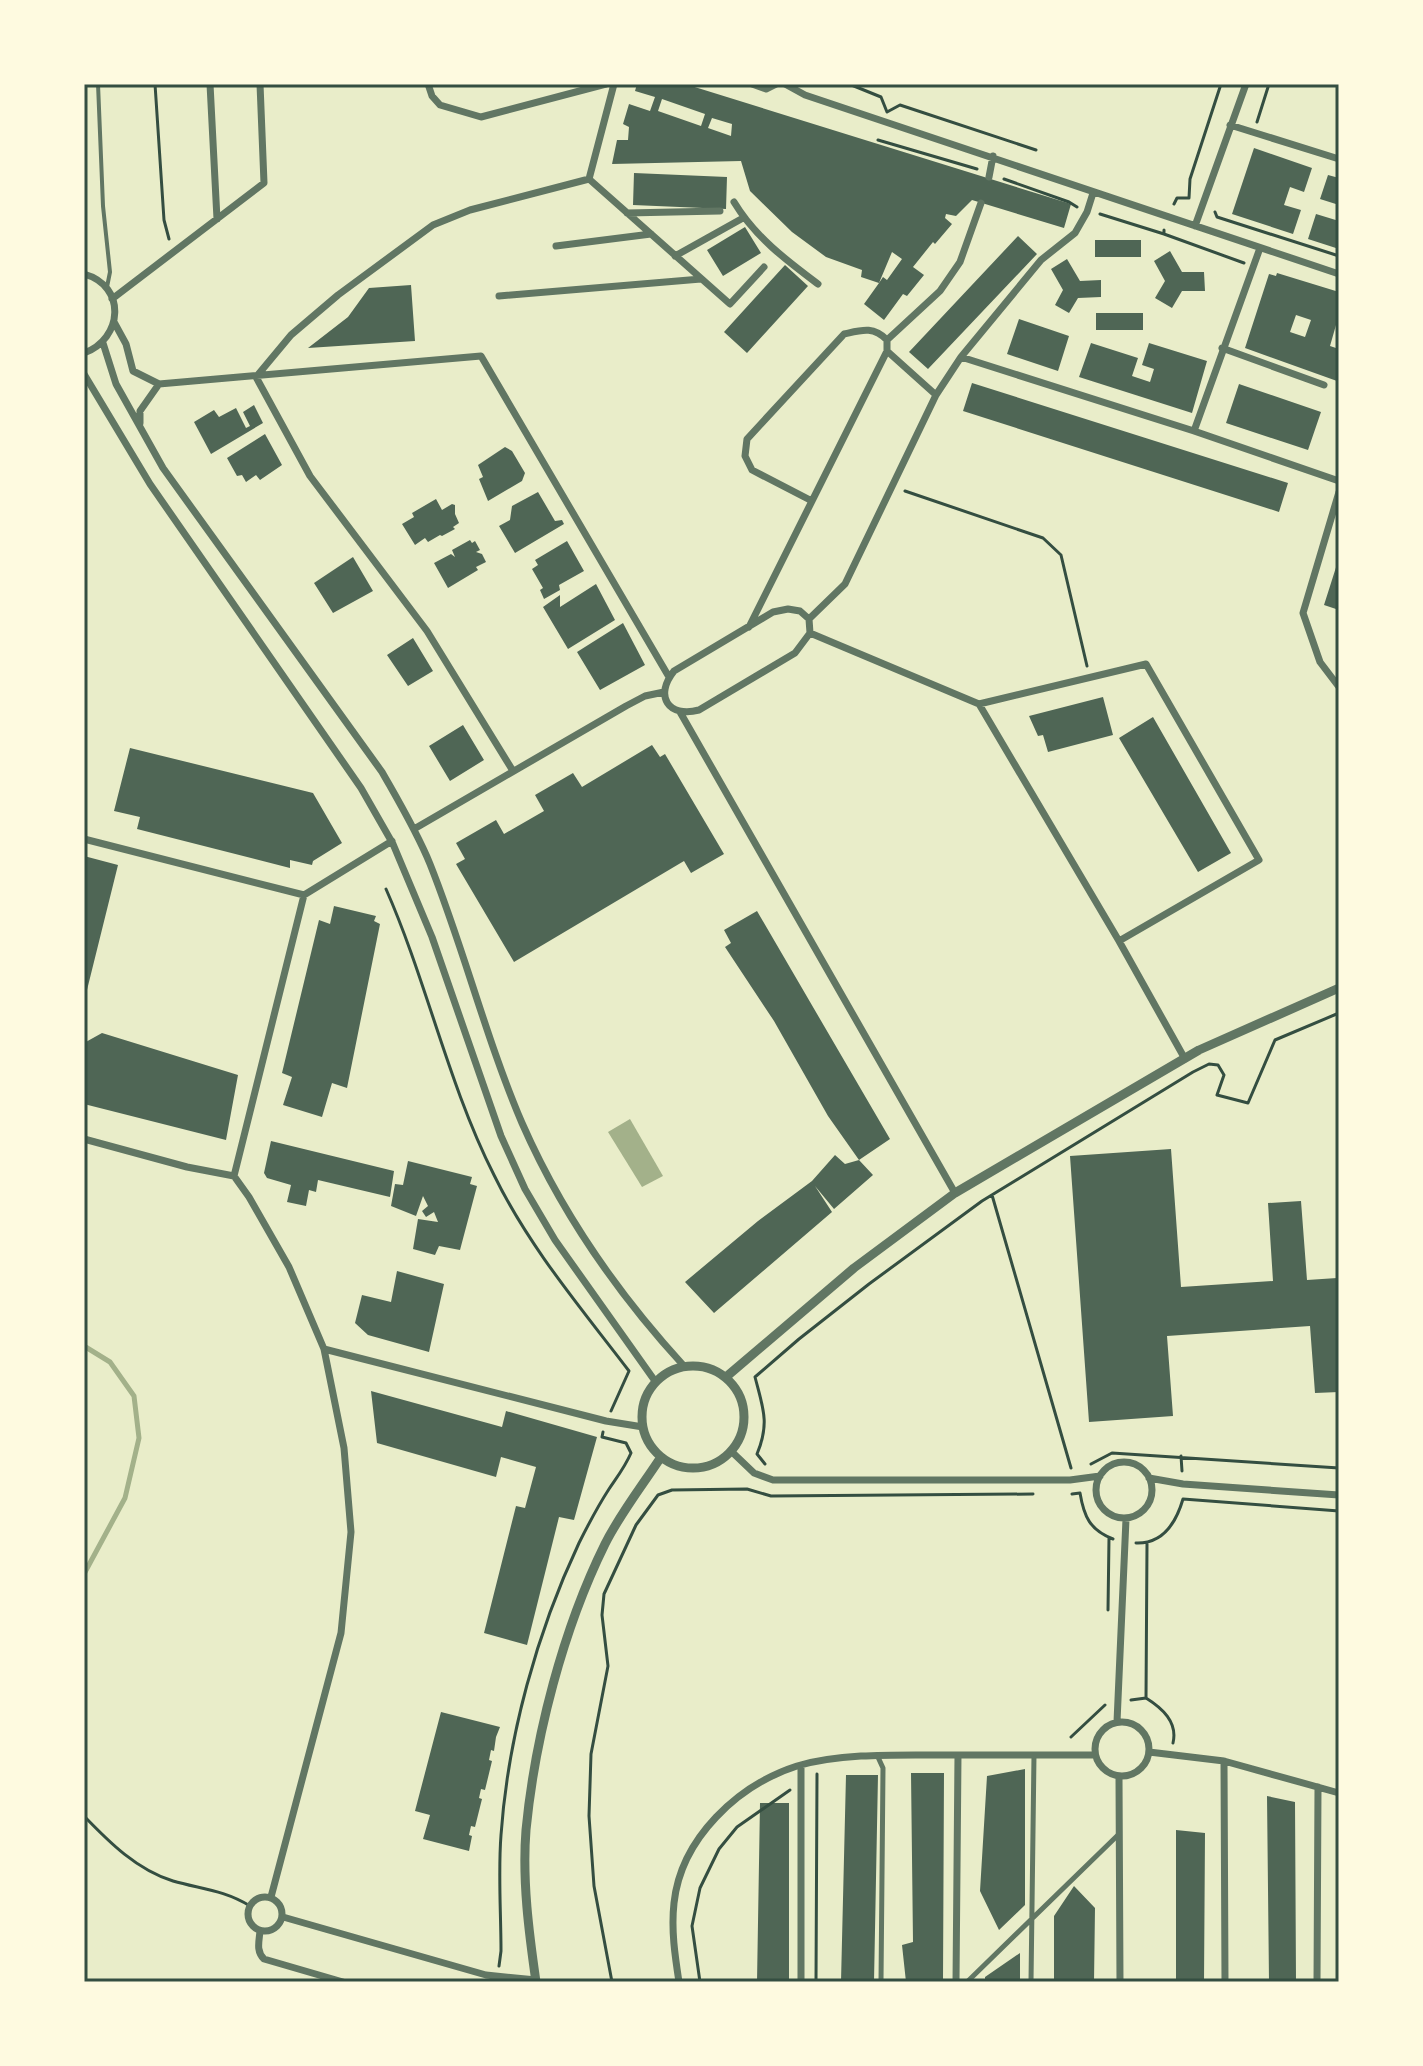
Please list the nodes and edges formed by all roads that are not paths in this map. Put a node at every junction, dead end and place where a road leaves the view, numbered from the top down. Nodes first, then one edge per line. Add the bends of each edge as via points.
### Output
1 (98, 84) edge
2 (210, 84) edge
3 (260, 84) edge
4 (428, 84) edge
5 (606, 84) edge
6 (614, 84) edge
7 (752, 84) edge
8 (776, 84) edge
9 (785, 84) edge
10 (1246, 84) edge
11 (1230, 125) junction
12 (993, 156) junction
13 (1339, 159) edge
14 (989, 177) dead end
15 (589, 179) junction
16 (1093, 193) junction
17 (734, 202) dead end
18 (981, 203) dead end
19 (720, 211) dead end
20 (627, 213) junction
21 (743, 218) junction
22 (217, 219) junction
23 (1195, 226) junction
24 (651, 234) junction
25 (556, 246) dead end
26 (1260, 248) junction
27 (675, 256) junction
28 (764, 267) dead end
29 (84, 274) edge
30 (1339, 274) edge
31 (701, 279) junction
32 (818, 284) dead end
33 (107, 289) junction
34 (499, 296) dead end
35 (112, 299) junction
36 (114, 322) junction
37 (887, 340) junction
38 (103, 343) junction
39 (1222, 348) junction
40 (887, 351) junction
41 (84, 353) edge
42 (961, 357) junction
43 (84, 374) edge
44 (256, 377) junction
45 (159, 384) junction
46 (1324, 385) dead end
47 (936, 395) junction
48 (140, 427) junction
49 (1194, 431) junction
50 (1339, 481) edge
51 (1339, 492) edge
52 (812, 501) junction
53 (809, 619) junction
54 (749, 627) junction
55 (810, 633) junction
56 (669, 677) junction
57 (1339, 687) edge
58 (664, 692) junction
59 (979, 704) junction
60 (680, 712) junction
61 (513, 771) junction
62 (414, 829) junction
63 (84, 839) edge
64 (392, 841) junction
65 (304, 895) junction
66 (1119, 941) junction
67 (1339, 988) edge
68 (1185, 1059) junction
69 (84, 1139) edge
70 (234, 1176) junction
71 (955, 1193) junction
72 (324, 1349) junction
73 (684, 1366) junction
74 (726, 1377) junction
75 (655, 1381) junction
76 (643, 1427) junction
77 (732, 1452) junction
78 (661, 1457) junction
79 (1100, 1476) junction
80 (1149, 1478) junction
81 (1339, 1495) edge
82 (1126, 1519) junction
83 (1117, 1722) junction
84 (1149, 1752) junction
85 (876, 1754) junction
86 (958, 1755) junction
87 (1034, 1755) junction
88 (1095, 1755) junction
89 (1224, 1761) junction
90 (801, 1765) junction
91 (1119, 1777) junction
92 (1318, 1787) junction
93 (1339, 1793) edge
94 (1120, 1833) junction
95 (271, 1897) junction
96 (283, 1917) junction
97 (1032, 1919) junction
98 (260, 1931) junction
99 (485, 1979) edge
100 (536, 1981) edge
101 (343, 1982) edge
102 (679, 1982) edge
103 (801, 1982) edge
104 (881, 1982) edge
105 (956, 1982) edge
106 (967, 1982) edge
107 (1031, 1982) edge
108 (1120, 1982) edge
109 (1225, 1982) edge
110 (1317, 1982) edge

1 - 33 lane
2 - 22 street
3 - 22 street via 264,183
4 - 5 street via 440,105 481,117
6 - 15 street
7 - 8 street via 766,89
9 - 12 street
10 - 11 street
11 - 13 street
11 - 23 street
12 - 14 street
12 - 16 street
15 - 20 street
15 - 44 street via 433,225 291,335
16 - 23 street
16 - 42 street via 1075,233 1041,260
17 - 21 street
18 - 37 street via 960,262 940,291
19 - 20 street
20 - 24 street
21 - 27 street
21 - 32 street
22 - 35 street
23 - 26 street
24 - 25 street
24 - 27 street
26 - 30 street
26 - 39 street
27 - 31 street
28 - 31 street via 730,304
29 - 33 street
31 - 34 street
33 - 35 street
35 - 36 street
36 - 38 street
36 - 45 street via 133,371
37 - 40 street
37 - 52 street via 878,331 864,329 844,334 747,439 745,456 752,470
38 - 41 street
38 - 48 street via 116,384
39 - 46 street
39 - 49 street
40 - 47 street
40 - 52 street
42 - 47 street
42 - 49 street
43 - 64 street via 150,484 361,788
44 - 45 street
44 - 56 street via 481,356
44 - 61 street via 310,476 427,631
45 - 48 street via 140,411
47 - 53 street via 845,584
48 - 62 street via 163,468 382,772
49 - 50 street
51 - 57 street via 1303,613 1320,662
52 - 54 street
53 - 54 street via 788,609
53 - 55 street
54 - 56 street
55 - 59 street
55 - 60 street via 795,653 699,710
56 - 58 street
58 - 60 street via 667,703
58 - 61 street via 645,696
59 - 66 street
59 - 66 street via 1146,664 1259,860
60 - 71 street
61 - 62 street
62 - 73 street via 545,1173 626,1298
63 - 65 street
64 - 65 street
64 - 75 street via 525,1189
65 - 70 street
66 - 68 street
67 - 68 street
68 - 71 street
69 - 70 street
70 - 72 street via 289,1267
71 - 74 street via 854,1268
72 - 76 street
72 - 95 street via 344,1448 351,1532 341,1633
73 - 74 street via 699,1365
73 - 75 street
74 - 77 street via 741,1397 745,1422
75 - 76 street via 642,1410
76 - 78 street
77 - 78 street via 705,1468 674,1465
77 - 79 street via 754,1473 773,1480
78 - 100 street via 605,1544 567,1638 540,1736 526,1833 528,1925
79 - 80 street via 1112,1465 1130,1463
79 - 82 street via 1098,1501 1109,1514
80 - 81 street
80 - 82 street via 1148,1505
82 - 83 street
83 - 84 street via 1140,1729
83 - 88 street via 1102,1730
84 - 89 street
84 - 91 street via 1136,1773
85 - 86 street
85 - 90 street
85 - 104 street via 883,1768
86 - 87 street
86 - 105 street
87 - 88 street
87 - 97 street
88 - 91 street via 1103,1770
89 - 92 street
89 - 109 street
90 - 102 street via 748,1789 698,1838 674,1901
90 - 103 street
91 - 94 street
92 - 93 street
92 - 110 street
94 - 97 street
94 - 108 street
95 - 96 street via 279,1902
95 - 98 street via 258,1898 250,1906 248,1918
96 - 98 street via 272,1930
96 - 99 street
97 - 106 street
97 - 107 street
98 - 101 street via 258,1947 264,1959
99 - 100 street

